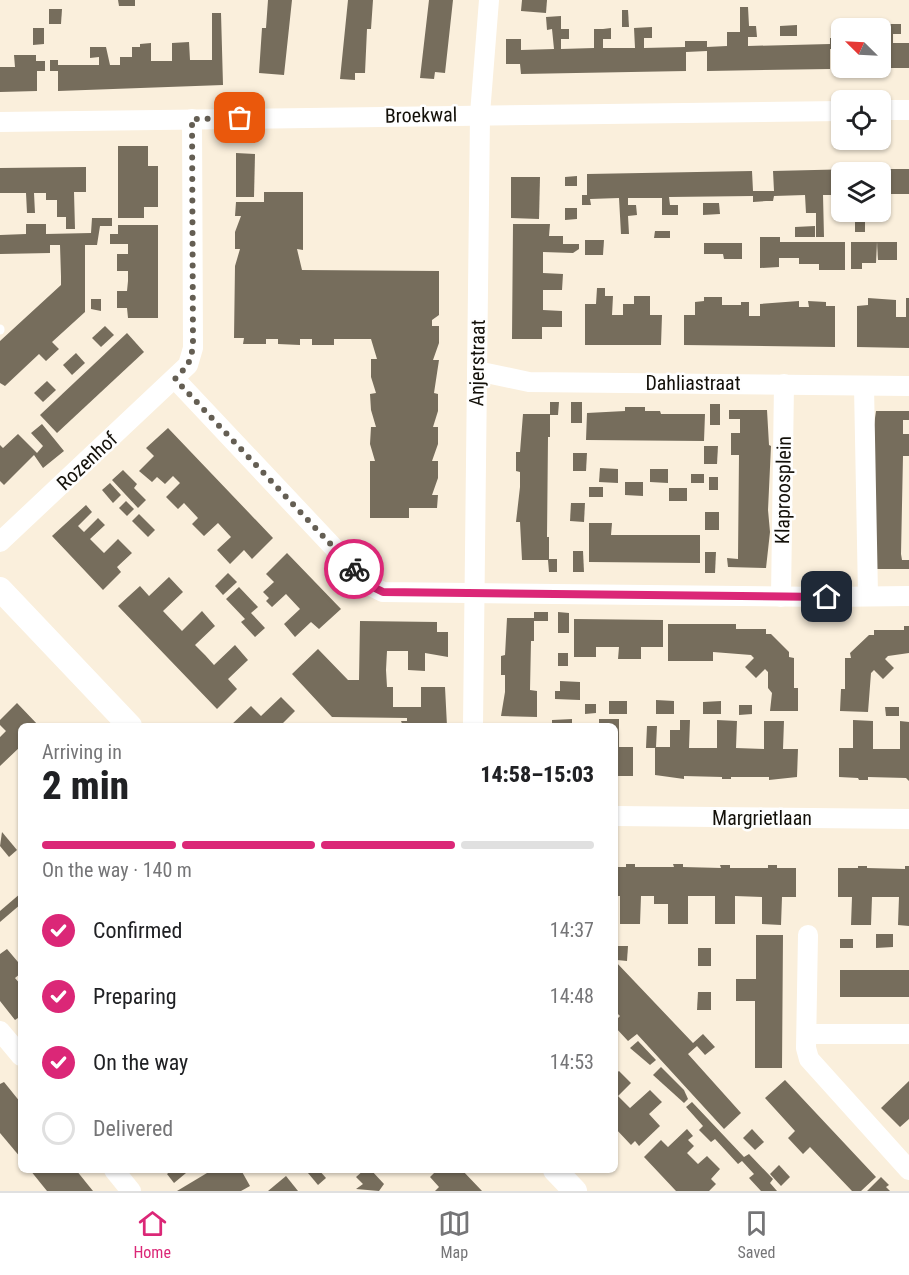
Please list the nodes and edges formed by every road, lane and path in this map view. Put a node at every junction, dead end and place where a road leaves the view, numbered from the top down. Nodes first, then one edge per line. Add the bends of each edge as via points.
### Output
1 (489, 0) edge
2 (891, 110) edge
3 (909, 110) edge
4 (831, 111) edge
5 (480, 114) junction
6 (192, 119) junction
7 (0, 122) edge
8 (477, 371) junction
9 (175, 379) junction
10 (784, 384) junction
11 (864, 386) junction
12 (909, 386) edge
13 (0, 542) edge
14 (0, 589) edge
15 (475, 592) junction
16 (868, 595) junction
17 (909, 596) edge
18 (781, 597) junction
19 (127, 723) edge
20 (473, 723) edge
21 (618, 816) edge
22 (909, 819) edge
23 (808, 935) dead end
24 (0, 1031) edge
25 (807, 1034) junction
26 (909, 1034) edge
27 (14, 1050) edge
28 (909, 1170) edge
29 (116, 1173) edge
30 (558, 1173) edge
31 (131, 1191) edge
32 (575, 1191) edge

1 - 5 street, Anjerstraat
2 - 3 street
4 - 5 street, Broekwal
5 - 6 street, Broekwal
5 - 8 street, Anjerstraat
6 - 7 street, Broekwal
6 - 9 street, Rozenhof via 193,348 188,365
8 - 10 street, Dahliastraat via 529,382
8 - 15 street, Anjerstraat
9 - 13 street, Rozenhof
9 - 15 street via 369,585 383,592
10 - 11 street, Dahliastraat
10 - 18 street, Klaproosplein
11 - 12 street, Dahliastraat
11 - 16 street
14 - 19 street
15 - 18 street
15 - 20 street, Anjerstraat
16 - 17 street
16 - 18 street
21 - 22 street, Margrietlaan
23 - 25 street
24 - 27 street
25 - 26 street
25 - 28 street via 809,1059 816,1069
29 - 31 street
30 - 32 street

